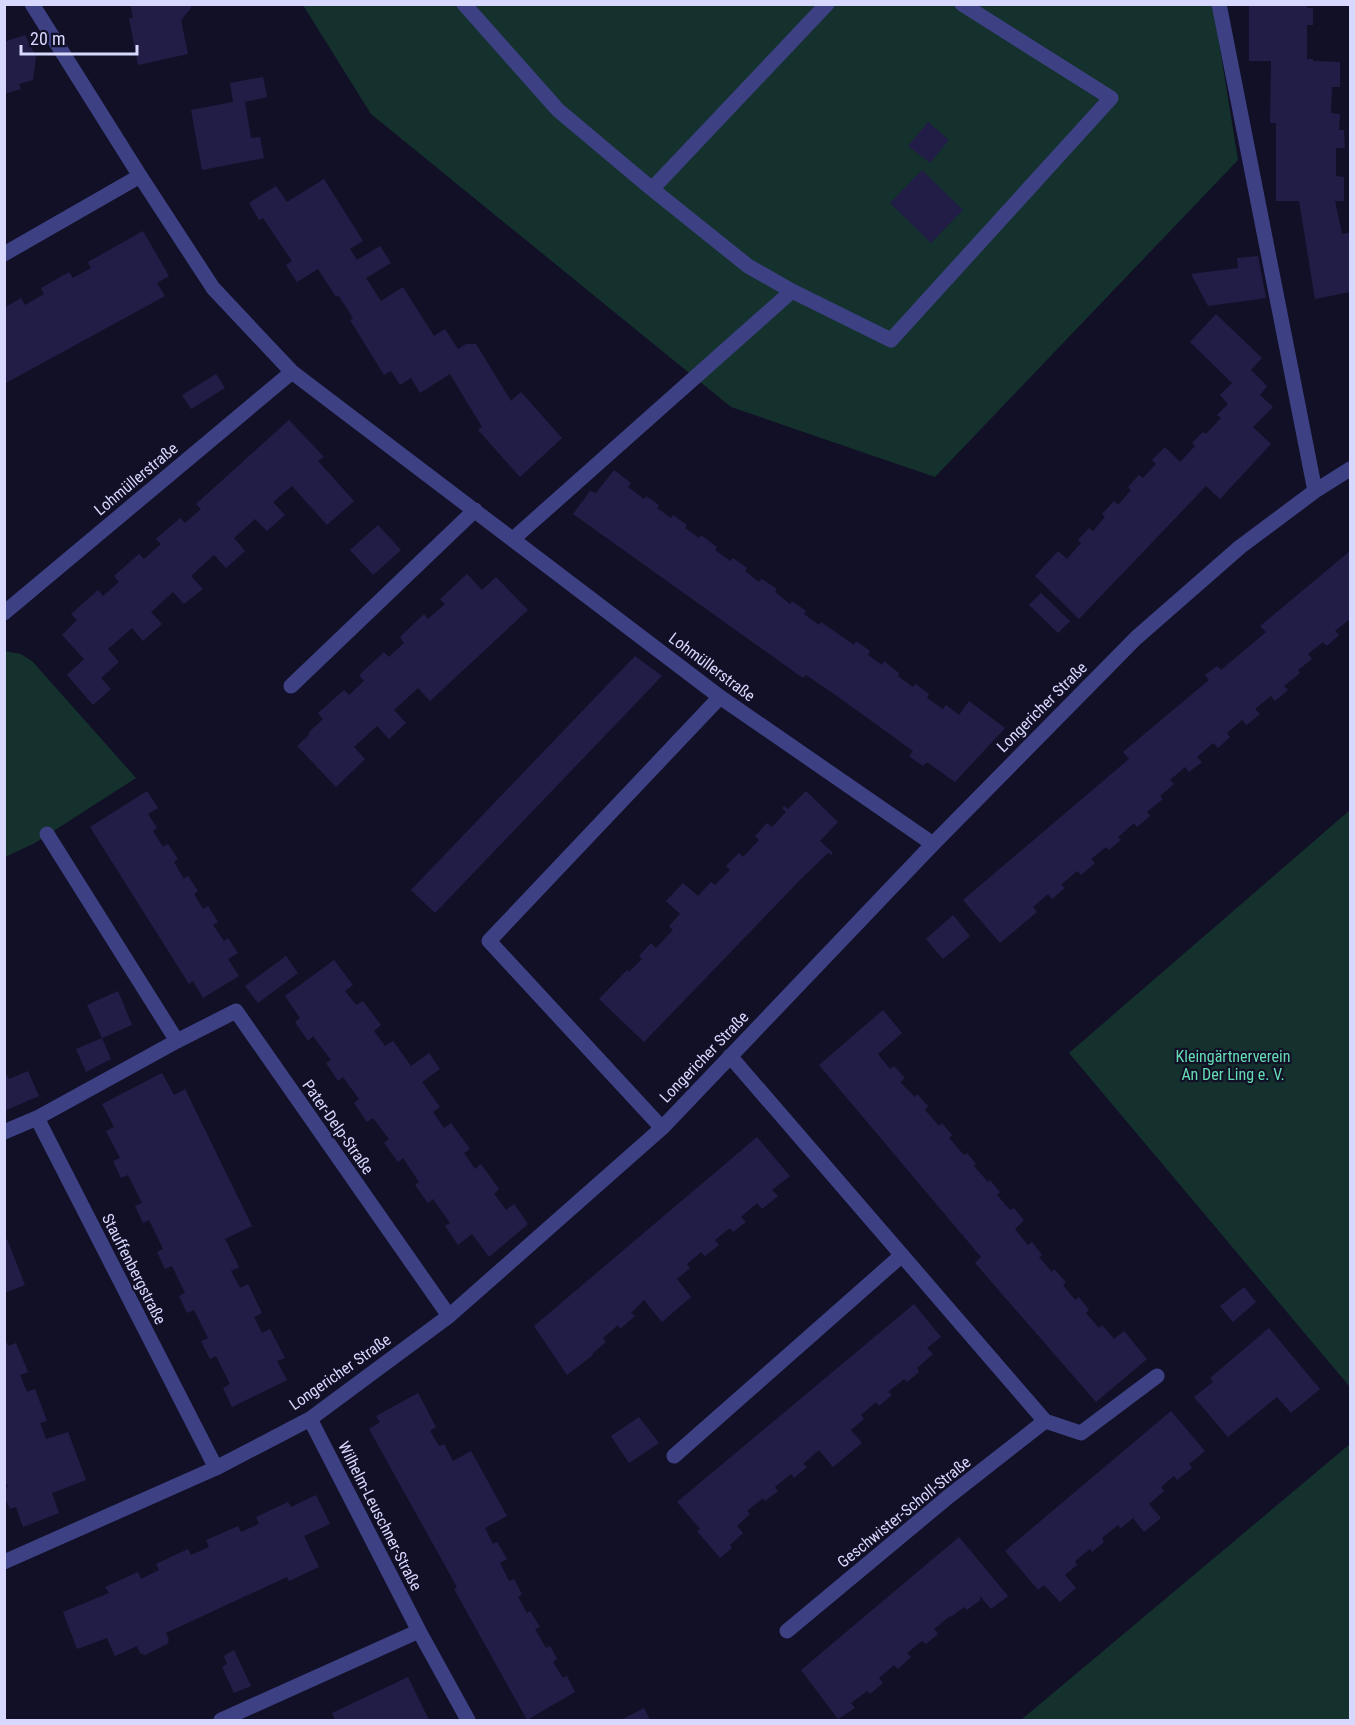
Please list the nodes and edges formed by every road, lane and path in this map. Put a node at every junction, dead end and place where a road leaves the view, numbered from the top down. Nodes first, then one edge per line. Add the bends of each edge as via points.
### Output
1 (32, 4) edge
2 (464, 4) edge
3 (827, 4) edge
4 (962, 4) edge
5 (1220, 4) edge
6 (140, 176) junction
7 (652, 189) junction
8 (4, 254) edge
9 (792, 291) junction
10 (292, 372) junction
11 (1350, 469) edge
12 (1315, 491) junction
13 (475, 510) junction
14 (513, 539) junction
15 (4, 613) edge
16 (291, 686) dead end
17 (720, 698) junction
18 (46, 834) dead end
19 (933, 844) junction
20 (177, 1041) junction
21 (730, 1056) junction
22 (37, 1118) junction
23 (663, 1128) junction
24 (4, 1132) edge
25 (902, 1255) junction
26 (449, 1316) junction
27 (1157, 1376) dead end
28 (310, 1419) junction
29 (1045, 1421) junction
30 (674, 1456) dead end
31 (216, 1468) junction
32 (4, 1562) edge
33 (419, 1630) junction
34 (787, 1632) dead end
35 (221, 1720) edge
36 (468, 1720) edge

1 - 6 street, Lohmüllerstraße
2 - 7 street via 558,110
3 - 7 street
4 - 9 street via 1111,98 891,340
5 - 12 street
6 - 8 street
6 - 10 street, Lohmüllerstraße via 213,288
7 - 9 street via 748,266
9 - 14 street
10 - 13 street, Lohmüllerstraße
10 - 15 street, Lohmüllerstraße
11 - 12 street, Longericher Straße
12 - 19 street, Longericher Straße via 1240,547 1136,638
13 - 14 street, Lohmüllerstraße
13 - 16 street
14 - 17 street, Lohmüllerstraße
17 - 19 street, Lohmüllerstraße
17 - 23 street via 489,941
18 - 20 street
19 - 21 street, Longericher Straße
20 - 22 street, Pater-Delp-Straße
20 - 26 street, Pater-Delp-Straße via 236,1011
21 - 23 street, Longericher Straße
21 - 25 street
22 - 24 street
22 - 31 street, Stauffenbergstraße
23 - 26 street, Longericher Straße
25 - 29 street
25 - 30 street
26 - 28 street, Longericher Straße
27 - 29 street via 1081,1433
28 - 31 street, Longericher Straße
28 - 33 street, Wilhelm-Leuschner-Straße
29 - 34 street, Geschwister-Scholl-Straße
31 - 32 street, Longericher Straße
33 - 35 street
33 - 36 street, Wilhelm-Leuschner-Straße

